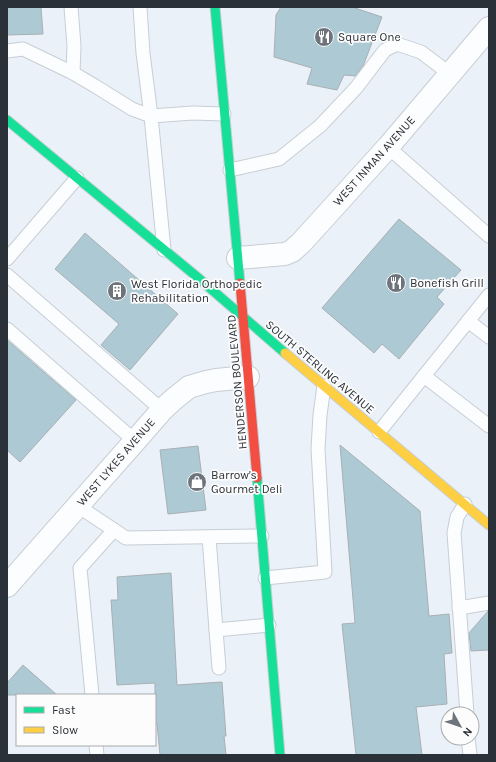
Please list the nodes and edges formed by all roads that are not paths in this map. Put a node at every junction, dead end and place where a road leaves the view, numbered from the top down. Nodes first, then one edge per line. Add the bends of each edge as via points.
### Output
1 (71, 7) edge
2 (140, 7) edge
3 (215, 7) edge
4 (489, 28) edge
5 (7, 51) edge
6 (73, 74) junction
7 (450, 74) junction
8 (224, 114) junction
9 (151, 116) junction
10 (7, 120) edge
11 (388, 147) junction
12 (230, 170) junction
13 (77, 178) junction
14 (489, 236) edge
15 (164, 250) junction
16 (238, 258) junction
17 (7, 259) edge
18 (7, 275) edge
19 (489, 295) edge
20 (243, 318) junction
21 (468, 321) junction
22 (7, 329) edge
23 (489, 337) edge
24 (424, 376) junction
25 (248, 377) junction
26 (324, 386) junction
27 (162, 410) junction
28 (489, 426) edge
29 (379, 432) junction
30 (135, 441) junction
31 (84, 499) junction
32 (465, 504) junction
33 (489, 524) edge
34 (114, 530) junction
35 (262, 536) junction
36 (209, 537) junction
37 (265, 578) junction
38 (7, 586) edge
39 (489, 603) edge
40 (459, 608) junction
41 (269, 625) junction
42 (216, 630) junction
43 (219, 668) dead end
44 (92, 694) edge
45 (466, 706) edge
46 (280, 755) edge

1 - 6 lane
2 - 9 lane
3 - 8 main road, HENDERSON BOULEVARD
4 - 7 street, WEST INMAN AVENUE
5 - 6 lane via 23,50
6 - 9 lane via 132,109
7 - 11 street, WEST INMAN AVENUE
7 - 12 lane via 421,52 397,44 385,50 356,88 320,126 279,159
8 - 9 lane
8 - 12 main road, HENDERSON BOULEVARD
9 - 15 lane
10 - 13 main road, SOUTH STERLING AVENUE
11 - 14 lane
11 - 16 street, WEST INMAN AVENUE via 292,251 274,256
12 - 16 main road, HENDERSON BOULEVARD
13 - 15 main road, SOUTH STERLING AVENUE
13 - 17 lane
15 - 20 main road, SOUTH STERLING AVENUE
16 - 20 main road, HENDERSON BOULEVARD
18 - 27 lane
19 - 21 lane
20 - 25 main road, HENDERSON BOULEVARD
20 - 26 main road, SOUTH STERLING AVENUE
21 - 23 lane
21 - 24 lane
22 - 30 lane
24 - 28 lane
24 - 29 lane
25 - 27 street, WEST LYKES AVENUE via 216,380 189,387
25 - 35 main road, HENDERSON BOULEVARD
26 - 29 main road, SOUTH STERLING AVENUE
26 - 37 lane via 318,449 325,572
27 - 30 street, WEST LYKES AVENUE
29 - 32 main road, SOUTH STERLING AVENUE
30 - 31 street, WEST LYKES AVENUE
31 - 34 lane
31 - 38 street, WEST LYKES AVENUE
32 - 33 main road, SOUTH STERLING AVENUE
32 - 40 lane via 457,517 454,533
34 - 36 lane via 126,538
34 - 44 lane via 80,568
35 - 36 lane
35 - 37 main road, HENDERSON BOULEVARD
36 - 42 lane
37 - 41 main road, HENDERSON BOULEVARD
39 - 40 lane
40 - 45 lane
41 - 42 lane
41 - 46 main road, HENDERSON BOULEVARD
42 - 43 lane

